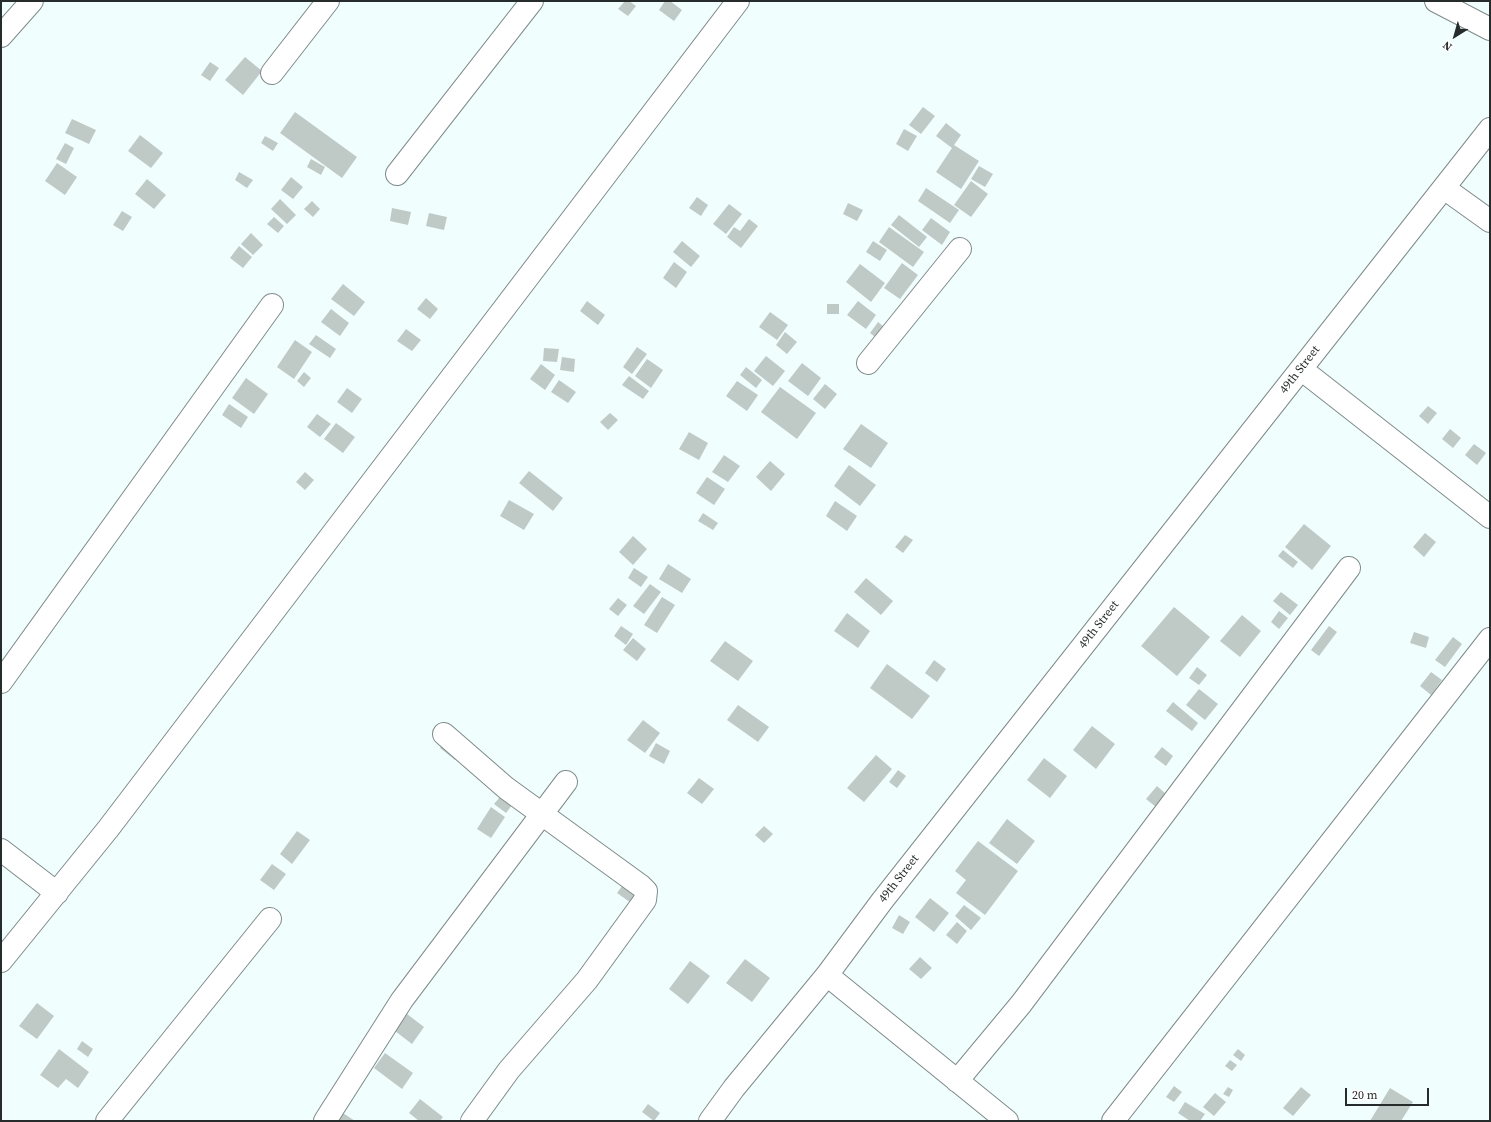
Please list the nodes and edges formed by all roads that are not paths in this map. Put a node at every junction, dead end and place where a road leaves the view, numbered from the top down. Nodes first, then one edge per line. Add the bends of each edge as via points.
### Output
1 (32, 1) edge
2 (328, 1) edge
3 (532, 1) edge
4 (738, 1) edge
5 (1436, 1) edge
6 (1490, 29) edge
7 (1, 36) edge
8 (272, 73) dead end
9 (1490, 129) edge
10 (396, 174) dead end
11 (1444, 188) junction
12 (1490, 221) edge
13 (960, 249) dead end
14 (272, 305) dead end
15 (868, 363) dead end
16 (1301, 369) junction
17 (1490, 517) edge
18 (1349, 568) dead end
19 (1490, 639) edge
20 (1, 682) edge
21 (444, 734) dead end
22 (566, 782) dead end
23 (542, 814) junction
24 (1, 850) edge
25 (57, 893) junction
26 (270, 919) dead end
27 (1, 961) edge
28 (827, 975) junction
29 (957, 1081) junction
30 (107, 1121) edge
31 (325, 1121) edge
32 (472, 1121) edge
33 (710, 1121) edge
34 (1007, 1121) edge
35 (1113, 1121) edge

1 - 7 street
2 - 8 street
3 - 10 street
4 - 25 street
5 - 6 street
9 - 11 street, 49th Street
11 - 12 street
11 - 16 street, 49th Street
13 - 15 street
14 - 20 street
16 - 17 street
16 - 28 street, 49th Street via 882,901
18 - 29 street via 1021,1004
19 - 35 street
21 - 23 street via 506,788
22 - 23 street
23 - 31 street via 402,1000
23 - 32 street via 641,886 646,891 645,900 586,980 509,1070
24 - 25 street
25 - 27 street
26 - 30 street
28 - 29 street
28 - 33 street, 49th Street
29 - 34 street

